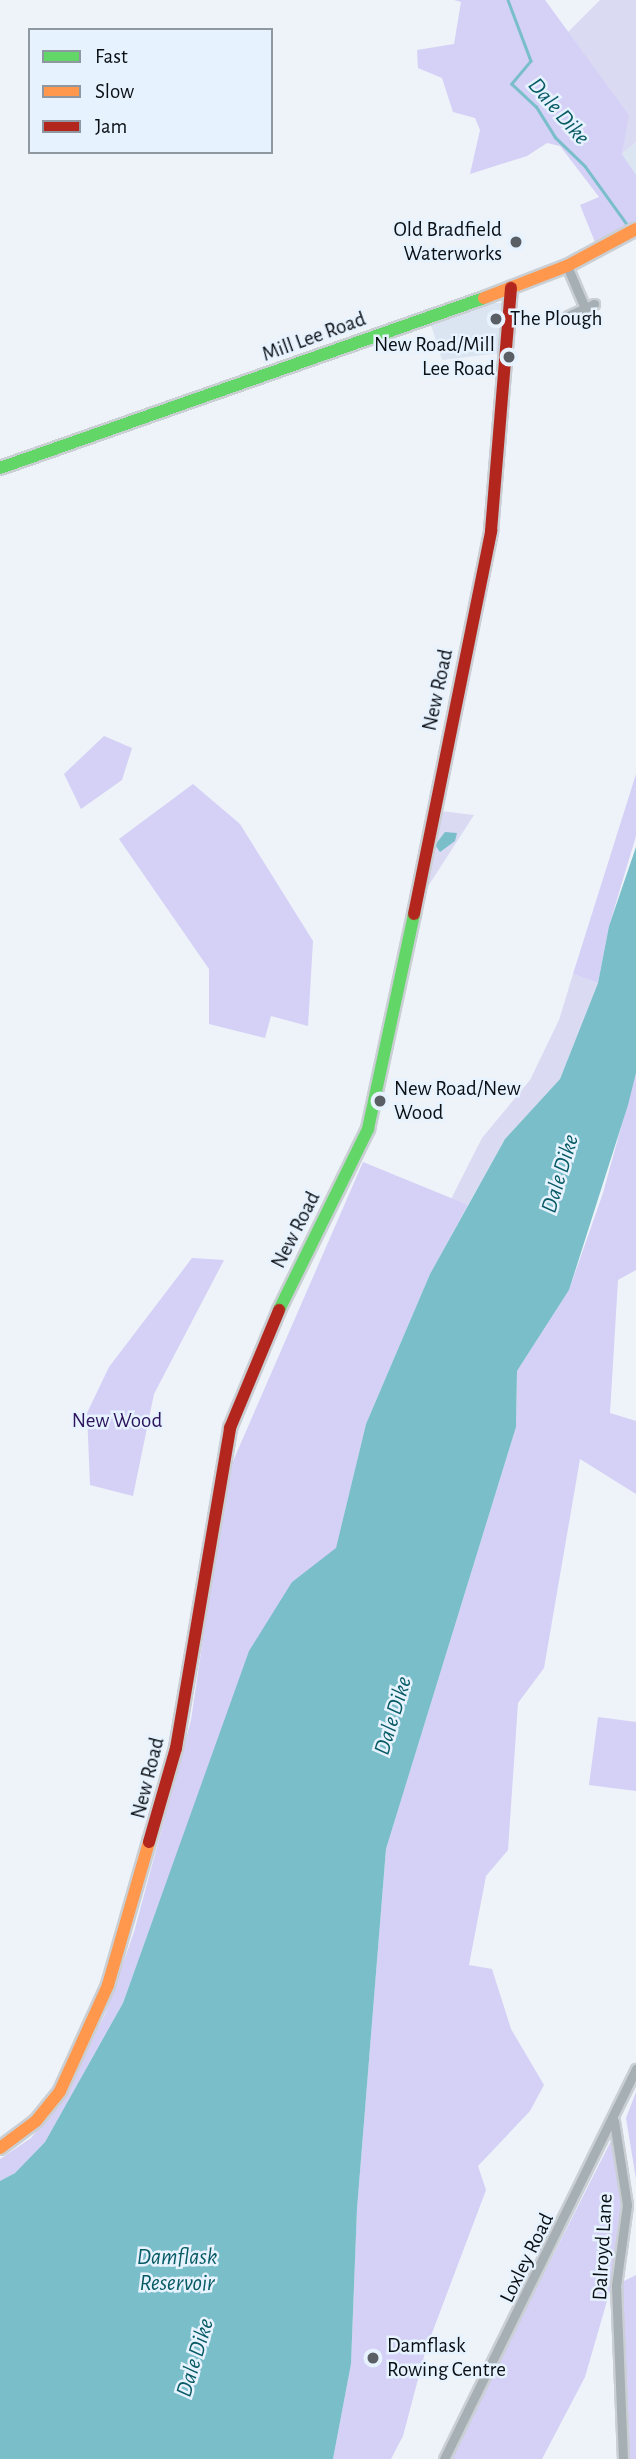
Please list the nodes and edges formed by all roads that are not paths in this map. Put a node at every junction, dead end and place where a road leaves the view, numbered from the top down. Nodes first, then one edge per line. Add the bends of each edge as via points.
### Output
1 (633, 231) edge
2 (567, 266) junction
3 (511, 288) junction
4 (568, 316) dead end
5 (0, 468) edge
6 (636, 2069) edge
7 (614, 2121) junction
8 (0, 2148) edge
9 (444, 2459) edge
10 (623, 2459) edge

1 - 2 street, Mill Lee Road
2 - 3 street, Mill Lee Road
2 - 4 street via 590,306
3 - 5 street, Mill Lee Road
3 - 8 street, New Road via 491,531 376,1101 368,1129 290,1283 230,1428 176,1748 108,1985 60,2091 36,2121
6 - 7 street, Loxley Road
7 - 9 street, Loxley Road
7 - 10 street, Dalroyd Lane via 627,2205 616,2285

